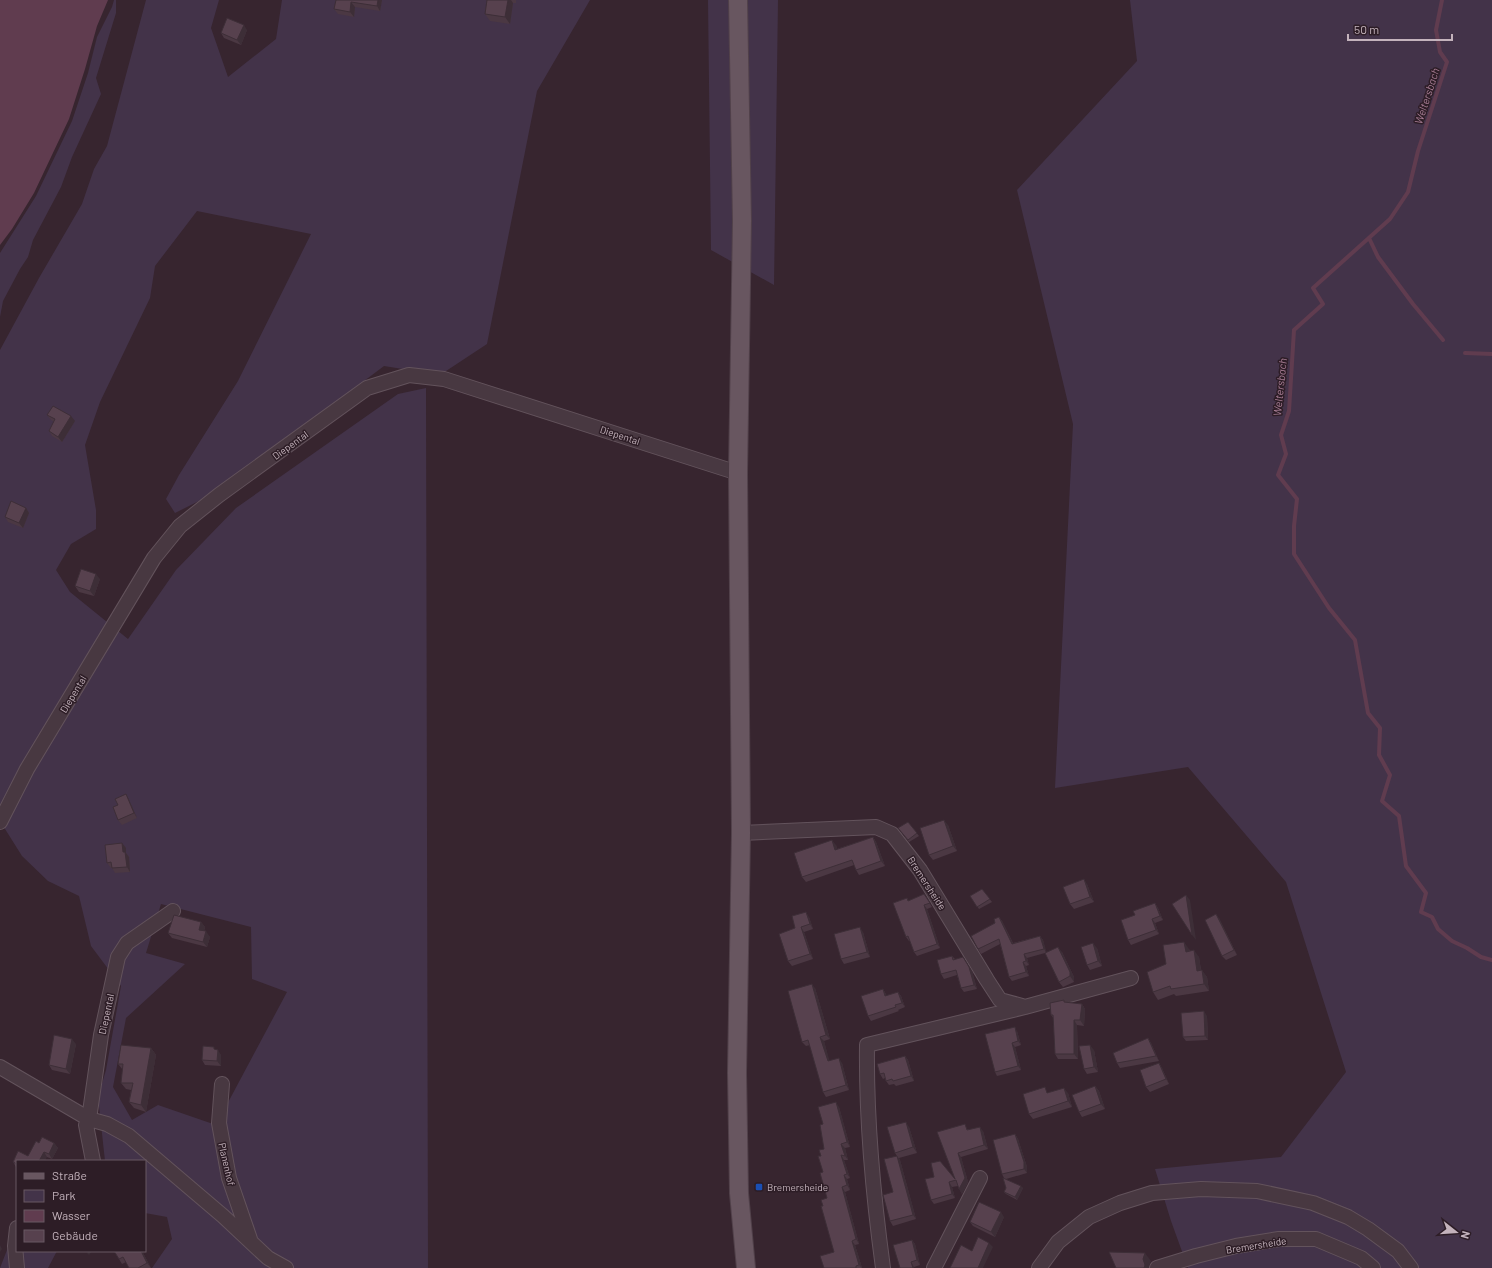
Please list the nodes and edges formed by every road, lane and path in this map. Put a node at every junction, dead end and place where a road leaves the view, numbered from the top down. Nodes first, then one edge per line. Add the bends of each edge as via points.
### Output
1 (738, 0) edge
2 (738, 473) junction
3 (0, 822) edge
4 (742, 833) junction
5 (173, 911) dead end
6 (1131, 978) dead end
7 (1025, 1006) junction
8 (0, 1067) edge
9 (222, 1084) dead end
10 (89, 1119) junction
11 (93, 1160) edge
12 (980, 1178) dead end
13 (16, 1237) edge
14 (251, 1242) junction
15 (17, 1268) edge
16 (286, 1268) edge
17 (746, 1268) edge
18 (883, 1268) edge
19 (934, 1268) edge
20 (1039, 1268) edge
21 (1157, 1268) edge
22 (1374, 1268) edge
23 (1411, 1268) edge

1 - 2 main road via 742,220
2 - 3 street, Diepental via 444,379 408,375 367,388 180,526 154,558 28,769
2 - 4 main road
4 - 7 street, Bremersheide via 876,827 892,834 920,870 1000,1000
4 - 17 main road via 737,1073 739,1193
5 - 10 street, Diepental via 127,943 118,957 102,1035
6 - 7 street, Bremersheide
7 - 18 street, Bremersheide via 867,1045 866,1081 874,1196
8 - 10 street
9 - 14 street, Planenhof via 219,1123 229,1178
10 - 11 street, Diepental via 86,1125
10 - 14 street via 107,1124 129,1136
12 - 19 street
13 - 15 street
14 - 16 street via 268,1258
20 - 23 street via 1058,1242 1088,1217 1152,1193 1201,1189 1257,1191 1313,1203 1348,1217 1368,1230 1398,1252
21 - 22 street, Bremersheide via 1236,1246 1279,1239 1316,1239 1361,1258

